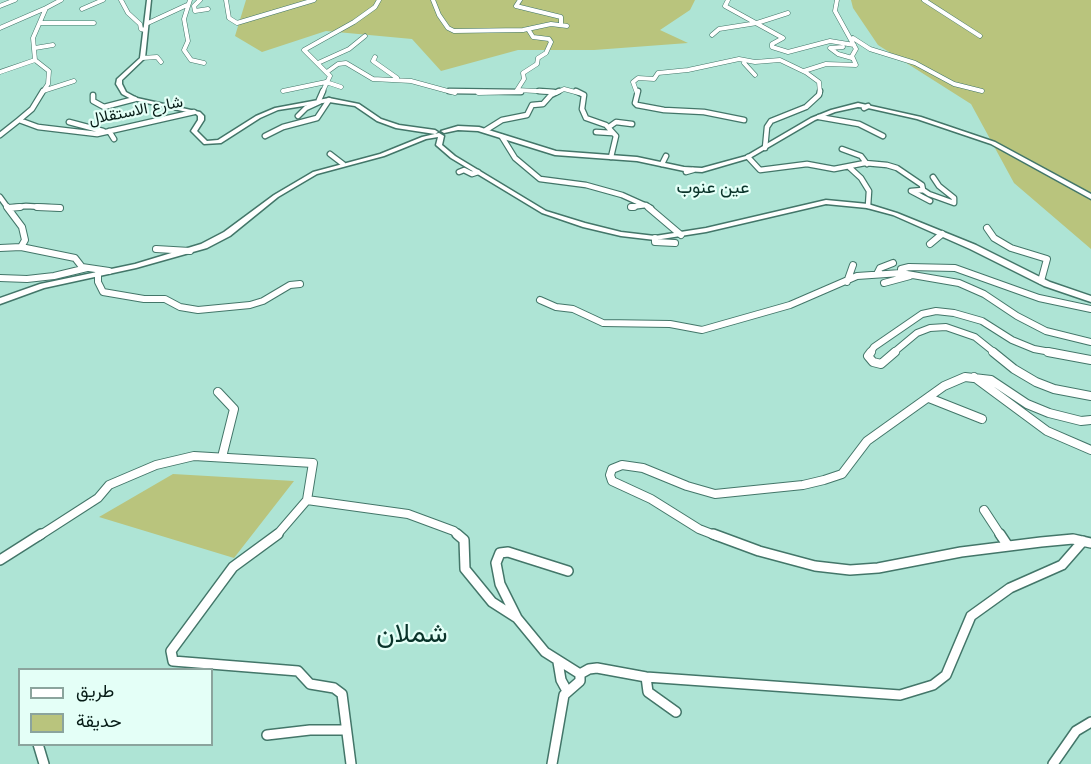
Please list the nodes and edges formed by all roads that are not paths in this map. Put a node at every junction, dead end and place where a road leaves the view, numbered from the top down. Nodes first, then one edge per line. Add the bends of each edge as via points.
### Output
1 (15, 0) edge
2 (61, 0) edge
3 (103, 0) edge
4 (120, 0) edge
5 (149, 0) edge
6 (199, 0) edge
7 (226, 0) edge
8 (314, 0) edge
9 (379, 0) edge
10 (433, 0) edge
11 (520, 0) edge
12 (728, 0) edge
13 (837, 0) edge
14 (924, 0) edge
15 (189, 2) edge
16 (0, 6) edge
17 (46, 8) junction
18 (82, 9) dead end
19 (208, 9) dead end
20 (788, 14) dead end
21 (40, 22) junction
22 (94, 23) dead end
23 (148, 23) junction
24 (757, 23) junction
25 (0, 28) edge
26 (528, 29) junction
27 (145, 30) junction
28 (847, 32) junction
29 (712, 35) dead end
30 (365, 36) dead end
31 (980, 36) dead end
32 (53, 45) dead end
33 (854, 45) junction
34 (843, 47) dead end
35 (35, 48) junction
36 (801, 48) junction
37 (812, 50) dead end
38 (375, 57) dead end
39 (142, 58) junction
40 (852, 58) junction
41 (35, 60) junction
42 (161, 62) dead end
43 (744, 62) junction
44 (204, 63) dead end
45 (318, 63) junction
46 (660, 67) dead end
47 (722, 68) dead end
48 (0, 72) edge
49 (327, 72) junction
50 (805, 72) junction
51 (656, 73) junction
52 (755, 75) dead end
53 (74, 81) dead end
54 (406, 81) junction
55 (328, 82) junction
56 (341, 87) dead end
57 (43, 91) junction
58 (982, 91) dead end
59 (283, 92) dead end
60 (521, 92) junction
61 (557, 93) junction
62 (93, 95) dead end
63 (135, 99) junction
64 (320, 100) junction
65 (328, 101) junction
66 (194, 112) junction
67 (298, 116) dead end
68 (819, 117) junction
69 (19, 120) junction
70 (744, 120) dead end
71 (69, 122) dead end
72 (632, 124) dead end
73 (609, 127) junction
74 (486, 130) junction
75 (1, 131) edge
76 (107, 132) junction
77 (596, 132) dead end
78 (612, 133) junction
79 (443, 134) junction
80 (265, 136) dead end
81 (883, 136) dead end
82 (502, 137) junction
83 (114, 139) dead end
84 (765, 148) junction
85 (842, 149) dead end
86 (330, 154) dead end
87 (666, 156) dead end
88 (611, 157) junction
89 (748, 157) junction
90 (343, 164) junction
91 (662, 164) junction
92 (867, 164) junction
93 (849, 167) junction
94 (459, 172) dead end
95 (478, 172) junction
96 (933, 177) dead end
97 (924, 190) junction
98 (1091, 197) edge
99 (0, 199) edge
100 (930, 201) dead end
101 (646, 205) junction
102 (868, 206) junction
103 (631, 207) dead end
104 (8, 208) junction
105 (60, 208) dead end
106 (987, 228) dead end
107 (942, 234) junction
108 (681, 235) junction
109 (655, 238) junction
110 (675, 243) dead end
111 (930, 244) dead end
112 (21, 247) junction
113 (0, 248) edge
114 (156, 249) dead end
115 (190, 251) junction
116 (893, 263) dead end
117 (853, 265) dead end
118 (87, 268) junction
119 (109, 271) junction
120 (98, 273) junction
121 (900, 273) junction
122 (877, 274) junction
123 (910, 276) junction
124 (0, 278) edge
125 (1041, 281) junction
126 (847, 282) junction
127 (884, 283) dead end
128 (300, 284) dead end
129 (1091, 299) edge
130 (540, 300) dead end
131 (0, 301) edge
132 (1091, 309) edge
133 (1091, 342) edge
134 (1091, 360) edge
135 (974, 377) junction
136 (218, 392) dead end
137 (1091, 396) edge
138 (929, 398) junction
139 (982, 419) dead end
140 (1091, 420) edge
141 (1091, 450) edge
142 (222, 457) junction
143 (307, 500) junction
144 (984, 510) dead end
145 (1087, 542) edge
146 (1008, 546) junction
147 (0, 560) edge
148 (568, 571) dead end
149 (517, 618) junction
150 (558, 662) junction
151 (580, 674) junction
152 (646, 677) junction
153 (567, 691) junction
154 (676, 712) dead end
155 (1091, 722) edge
156 (345, 730) junction
157 (267, 735) dead end
158 (39, 746) edge
159 (44, 764) edge
160 (351, 764) edge
161 (552, 764) edge
162 (1053, 764) edge

1 - 16 street
2 - 17 street
3 - 18 street
4 - 27 street
5 - 23 main road
6 - 15 street
6 - 19 street via 195,11
7 - 8 street via 229,18 237,23
9 - 45 street via 354,22 305,48
10 - 26 street via 439,15 454,31
11 - 26 street via 516,6 561,17 564,25 542,24
12 - 24 street via 725,6
13 - 28 street via 835,11
14 - 31 street
15 - 23 street
15 - 44 street via 184,21 188,41 184,50 189,58
17 - 21 street
17 - 25 street
20 - 24 street
21 - 22 street
21 - 35 street via 33,39
23 - 27 main road
24 - 29 street via 718,29
24 - 36 street via 786,36 771,47 784,52
26 - 60 street via 533,37 551,42 537,64 523,73 518,90
27 - 39 main road
28 - 33 street
28 - 58 street via 870,49 915,63 954,84
30 - 45 street via 349,49
32 - 35 street
33 - 36 street via 833,40
33 - 40 street
34 - 40 street via 830,48
35 - 41 street
36 - 37 street
38 - 54 street via 373,61 380,68
39 - 42 street via 157,57
39 - 63 main road via 119,80 124,93
40 - 50 street via 855,66 826,64
41 - 48 street
41 - 57 street via 49,71
43 - 47 street
43 - 50 street via 780,60
43 - 51 street
43 - 52 street
45 - 49 street
46 - 51 street
49 - 54 street via 346,63 370,79
49 - 55 street
50 - 84 street via 819,82 819,95 806,107 771,121
51 - 70 street via 652,79 634,81 638,91 636,105
53 - 57 street
54 - 60 street via 456,93
55 - 56 street
55 - 59 street
55 - 64 street
57 - 69 street
60 - 61 street
61 - 73 street via 569,89 584,95 582,109 586,118
61 - 74 street via 543,104 529,108 527,115 502,120
62 - 63 street via 93,101 104,107
63 - 66 main road
64 - 65 main road
64 - 66 main road via 269,112 212,144 196,135 201,116
65 - 67 street via 312,105
65 - 79 main road via 357,105 398,127
65 - 80 street via 315,120 283,127
66 - 76 street, شارع الاستقلال
68 - 81 street via 859,124
68 - 84 main road
68 - 98 main road via 844,107 866,107 919,118 993,143
69 - 75 street
69 - 76 street, شارع الاستقلال via 78,133
71 - 76 street
72 - 73 street via 616,122
73 - 78 street
74 - 79 main road via 471,128
74 - 82 main road
76 - 83 street
77 - 78 street
78 - 88 street via 616,136
79 - 90 main road
79 - 95 main road via 439,145 442,149
82 - 88 main road via 555,153
82 - 101 street via 515,158 540,178 600,188
84 - 89 main road
85 - 92 street via 861,156
86 - 90 street
87 - 91 street
88 - 91 main road
89 - 91 main road via 690,171
89 - 93 street via 757,171 807,164 834,169
90 - 115 main road via 298,182 218,240
92 - 93 street
92 - 97 street via 897,168
93 - 102 street via 869,191
94 - 95 street
95 - 109 main road via 551,215 621,234
96 - 97 street via 954,198 955,205
97 - 100 street via 911,192
99 - 104 street
101 - 103 street
101 - 108 street
102 - 107 main road
102 - 108 main road via 826,202
104 - 105 street
104 - 112 street via 22,227 25,240
106 - 125 street via 994,238 1011,248 1047,259
107 - 111 street
107 - 125 main road
108 - 109 main road
109 - 110 street via 655,242
112 - 113 street
112 - 118 street via 75,258
114 - 115 street
115 - 119 main road
116 - 122 street via 880,268
117 - 126 street
118 - 119 street
118 - 124 street via 62,275
119 - 120 main road
120 - 128 street via 104,292 165,299 198,310 250,305
120 - 131 main road
121 - 122 street
121 - 123 street
121 - 132 street via 909,267 955,268 1019,292
122 - 126 street via 857,276
123 - 127 street
123 - 133 street via 958,283 984,294 1039,328
125 - 129 main road
126 - 130 street via 790,305 702,330 670,324 603,323
134 - 137 street via 1026,347 982,321 936,311 922,314 874,347 868,356 881,364 917,333 946,327 975,337 1036,382
135 - 138 street via 944,386
135 - 140 street via 992,380 1049,414
135 - 141 street via 1047,431
136 - 142 street via 234,409
138 - 139 street
138 - 146 street via 867,441 842,474 803,486 715,494 643,468 622,465 612,469 610,475 618,485 699,529 815,566 850,570 886,567
142 - 143 street via 313,463
142 - 147 street via 177,459 109,485 98,498
143 - 149 street via 408,514 454,531 464,540 465,569 492,602
143 - 156 street via 281,532 233,567 171,651 173,661 184,664 298,671 310,684 334,688 342,694
144 - 146 street
145 - 146 street via 1064,540
145 - 152 street via 1062,565 1010,588 971,616 946,675 917,691 861,693
148 - 149 street via 508,552 500,554 496,563 498,578
149 - 150 street
150 - 151 street
150 - 153 street
151 - 152 street via 597,668
151 - 153 street via 580,681
152 - 154 street via 648,692
153 - 161 street
155 - 162 street via 1076,731
156 - 157 street
156 - 160 street
158 - 159 street

